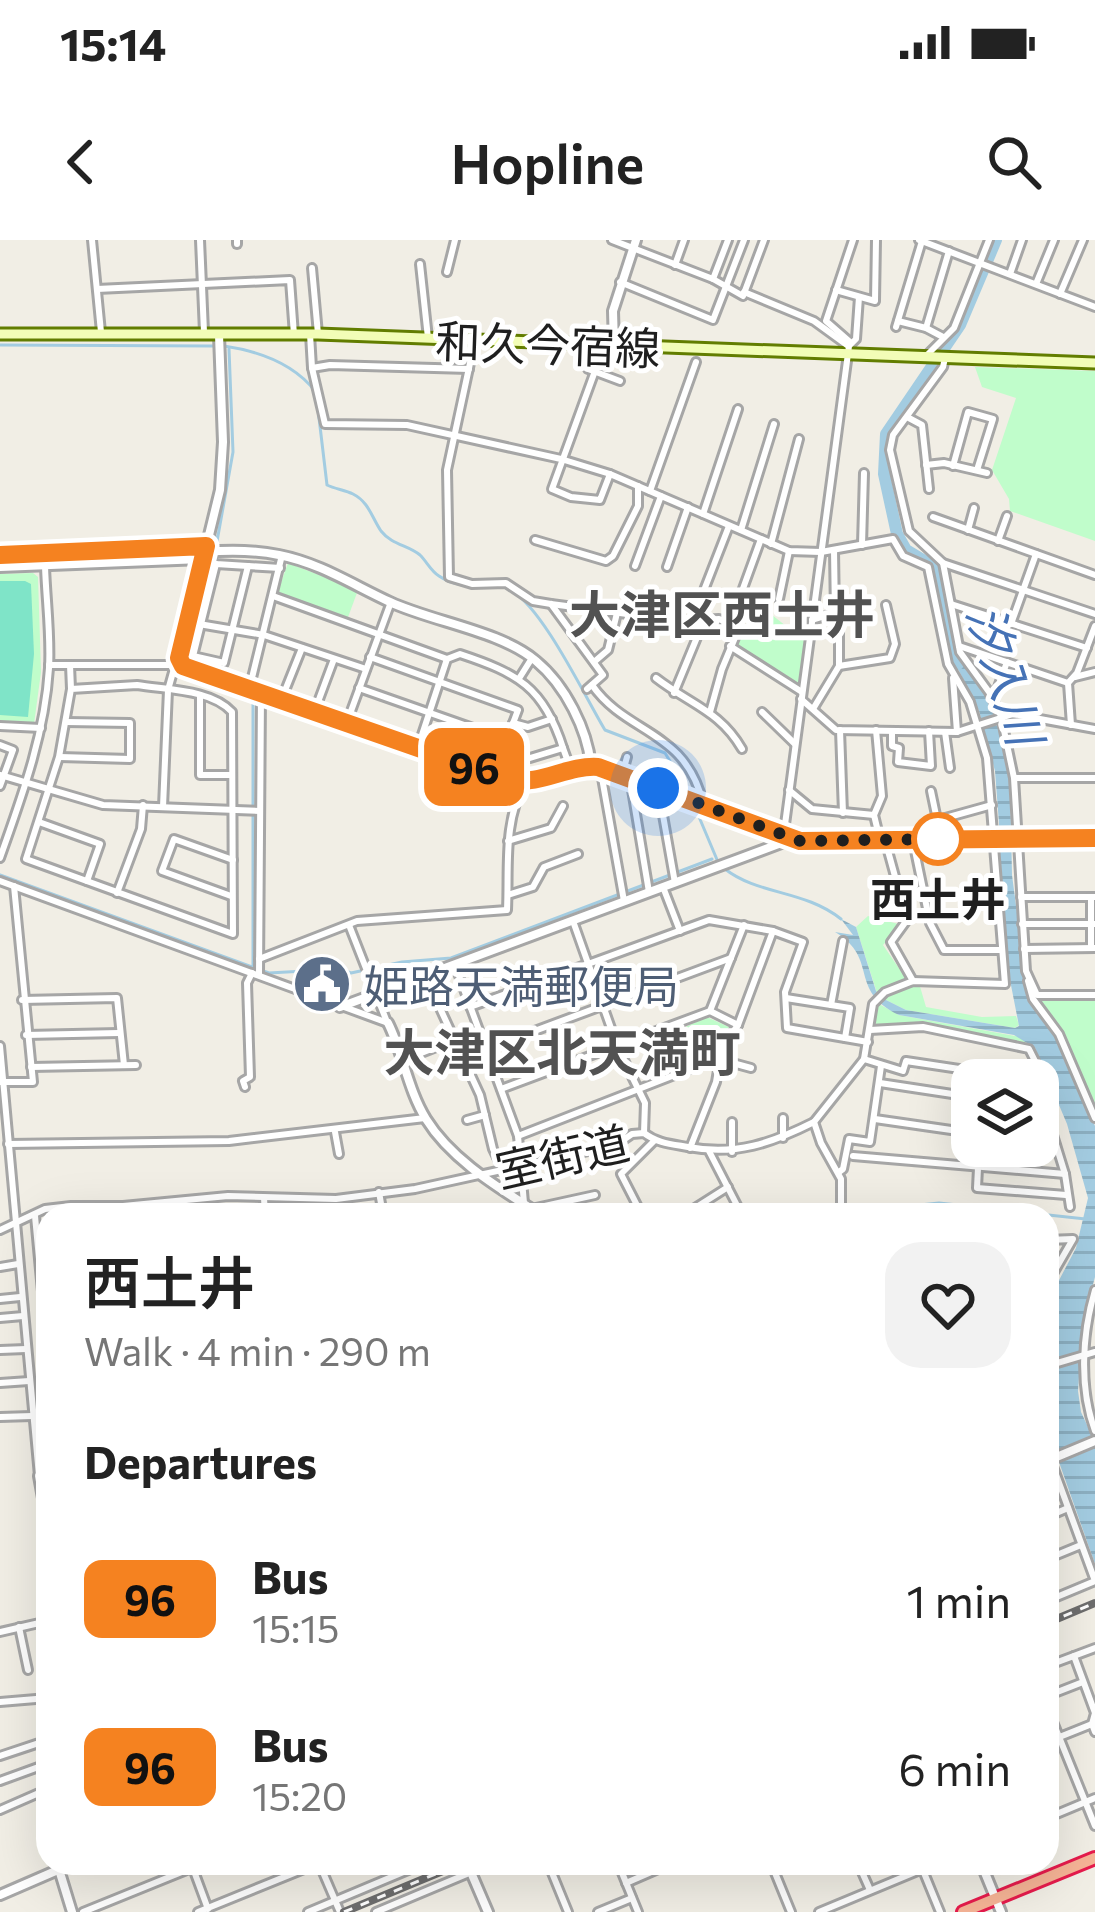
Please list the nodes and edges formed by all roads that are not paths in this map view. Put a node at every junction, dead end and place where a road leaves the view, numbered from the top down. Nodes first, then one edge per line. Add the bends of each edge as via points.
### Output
1 (92, 240) edge
2 (200, 240) edge
3 (455, 240) edge
4 (612, 240) edge
5 (684, 240) edge
6 (728, 240) edge
7 (744, 240) edge
8 (764, 240) edge
9 (853, 240) edge
10 (875, 240) edge
11 (989, 240) edge
12 (1022, 240) edge
13 (1054, 240) edge
14 (1083, 240) edge
15 (921, 241) edge
16 (634, 244) edge
17 (949, 251) junction
18 (421, 264) dead end
19 (982, 264) junction
20 (675, 265) junction
21 (312, 268) dead end
22 (447, 272) dead end
23 (1010, 274) junction
24 (713, 279) junction
25 (620, 282) junction
26 (203, 283) junction
27 (1036, 284) junction
28 (726, 288) junction
29 (97, 290) junction
30 (836, 290) junction
31 (744, 292) junction
32 (1060, 294) junction
33 (859, 297) junction
34 (1095, 308) edge
35 (926, 328) junction
36 (0, 334) edge
37 (205, 334) junction
38 (294, 334) junction
39 (314, 334) junction
40 (101, 335) junction
41 (219, 335) junction
42 (944, 337) junction
43 (428, 338) junction
44 (476, 340) junction
45 (614, 346) junction
46 (849, 348) junction
47 (927, 357) junction
48 (945, 358) junction
49 (696, 362) dead end
50 (1095, 363) edge
51 (312, 368) junction
52 (469, 369) junction
53 (620, 381) dead end
54 (737, 409) dead end
55 (907, 417) junction
56 (774, 424) dead end
57 (453, 433) junction
58 (799, 439) dead end
59 (561, 459) junction
60 (926, 465) junction
61 (953, 466) junction
62 (977, 470) junction
63 (864, 473) dead end
64 (987, 473) dead end
65 (610, 474) junction
66 (638, 486) junction
67 (929, 489) dead end
68 (650, 491) junction
69 (661, 496) junction
70 (688, 508) junction
71 (974, 508) dead end
72 (703, 514) junction
73 (1007, 516) dead end
74 (933, 518) dead end
75 (729, 526) junction
76 (741, 530) junction
77 (968, 530) junction
78 (761, 539) junction
79 (535, 540) dead end
80 (998, 541) junction
81 (771, 544) junction
82 (862, 545) junction
83 (833, 550) junction
84 (789, 551) junction
85 (204, 552) junction
86 (821, 552) junction
87 (1036, 554) junction
88 (0, 555) edge
89 (282, 555) junction
90 (943, 563) junction
91 (216, 564) junction
92 (44, 566) junction
93 (248, 566) junction
94 (635, 566) dead end
95 (0, 567) edge
96 (667, 567) dead end
97 (280, 568) junction
98 (1095, 575) edge
99 (1023, 590) junction
100 (273, 596) junction
101 (779, 599) dead end
102 (391, 602) junction
103 (551, 604) junction
104 (951, 604) junction
105 (737, 605) dead end
106 (886, 605) dead end
107 (616, 613) junction
108 (1095, 614) edge
109 (836, 616) junction
110 (702, 619) junction
111 (812, 620) junction
112 (188, 622) junction
113 (1011, 624) junction
114 (201, 625) junction
115 (1095, 628) edge
116 (232, 630) junction
117 (264, 634) junction
118 (378, 634) junction
119 (730, 646) junction
120 (959, 646) junction
121 (302, 648) junction
122 (1086, 650) junction
123 (1095, 656) edge
124 (370, 657) junction
125 (532, 658) junction
126 (334, 659) junction
127 (448, 659) junction
128 (1007, 662) junction
129 (593, 663) junction
130 (70, 664) junction
131 (138, 664) junction
132 (49, 665) junction
133 (178, 665) junction
134 (839, 666) junction
135 (366, 670) junction
136 (1095, 673) edge
137 (954, 674) junction
138 (520, 677) junction
139 (656, 678) dead end
140 (1071, 680) junction
141 (441, 683) junction
142 (137, 686) junction
143 (71, 688) junction
144 (256, 688) junction
145 (359, 688) junction
146 (168, 690) junction
147 (674, 693) junction
148 (200, 695) junction
149 (802, 696) junction
150 (282, 698) junction
151 (993, 700) junction
152 (315, 710) junction
153 (813, 710) junction
154 (710, 712) junction
155 (762, 712) dead end
156 (430, 714) junction
157 (1001, 716) junction
158 (552, 719) junction
159 (66, 722) junction
160 (347, 722) junction
161 (513, 723) junction
162 (979, 724) junction
163 (1071, 725) junction
164 (0, 726) edge
165 (41, 728) junction
166 (1095, 729) edge
167 (839, 730) junction
168 (876, 730) junction
169 (928, 730) junction
170 (892, 731) junction
171 (946, 732) junction
172 (957, 732) junction
173 (507, 740) junction
174 (795, 744) junction
175 (0, 745) edge
176 (418, 747) junction
177 (563, 748) junction
178 (742, 749) dead end
179 (503, 752) junction
180 (59, 757) junction
181 (628, 757) dead end
182 (591, 766) junction
183 (950, 768) dead end
184 (661, 769) dead end
185 (571, 770) junction
186 (607, 770) junction
187 (494, 774) junction
188 (232, 775) junction
189 (2, 776) edge
190 (626, 776) junction
191 (1014, 778) junction
192 (1095, 778) edge
193 (525, 782) junction
194 (27, 783) junction
195 (0, 786) edge
196 (656, 787) junction
197 (50, 788) junction
198 (789, 790) junction
199 (932, 790) dead end
200 (703, 803) junction
201 (994, 805) junction
202 (143, 806) junction
203 (563, 806) dead end
204 (163, 807) junction
205 (233, 810) junction
206 (260, 811) junction
207 (843, 813) junction
208 (874, 815) junction
209 (938, 820) junction
210 (39, 822) junction
211 (784, 832) junction
212 (993, 838) junction
213 (1017, 838) junction
214 (1095, 838) edge
215 (912, 839) junction
216 (941, 839) junction
217 (883, 840) junction
218 (508, 841) junction
219 (800, 841) junction
220 (578, 854) dead end
221 (0, 858) edge
222 (233, 860) junction
223 (673, 877) junction
224 (0, 881) edge
225 (87, 882) junction
226 (14, 886) junction
227 (648, 886) junction
228 (663, 887) junction
229 (117, 893) junction
230 (508, 895) junction
231 (233, 896) junction
232 (623, 896) junction
233 (1021, 897) junction
234 (1093, 897) edge
235 (573, 922) junction
236 (1022, 924) junction
237 (1093, 924) edge
238 (349, 925) junction
239 (744, 925) junction
240 (680, 931) junction
241 (773, 931) junction
242 (844, 941) dead end
243 (1093, 948) edge
244 (1024, 949) junction
245 (1000, 950) junction
246 (730, 958) junction
247 (259, 959) junction
248 (588, 963) junction
249 (455, 965) junction
250 (1026, 971) junction
251 (256, 974) junction
252 (913, 981) junction
253 (378, 994) junction
254 (1095, 995) edge
255 (786, 998) junction
256 (22, 1000) junction
257 (831, 1005) junction
258 (439, 1006) dead end
259 (603, 1006) junction
260 (340, 1007) junction
261 (470, 1007) junction
262 (710, 1011) junction
263 (388, 1023) junction
264 (738, 1025) junction
265 (674, 1026) junction
266 (870, 1030) junction
267 (120, 1034) junction
268 (26, 1035) junction
269 (845, 1038) junction
270 (868, 1042) junction
271 (0, 1046) edge
272 (440, 1046) dead end
273 (618, 1048) junction
274 (486, 1049) junction
275 (718, 1059) junction
276 (864, 1059) junction
277 (1034, 1059) edge
278 (401, 1061) junction
279 (124, 1065) junction
280 (136, 1065) dead end
281 (881, 1066) junction
282 (31, 1067) junction
283 (751, 1068) dead end
284 (951, 1070) edge
285 (1, 1082) edge
286 (880, 1083) junction
287 (244, 1087) dead end
288 (501, 1089) junction
289 (636, 1090) junction
290 (951, 1094) edge
291 (485, 1115) junction
292 (425, 1118) junction
293 (783, 1118) dead end
294 (1095, 1118) edge
295 (874, 1119) junction
296 (467, 1120) dead end
297 (814, 1122) junction
298 (732, 1123) dead end
299 (951, 1130) edge
300 (335, 1132) junction
301 (644, 1132) junction
302 (518, 1136) junction
303 (782, 1138) junction
304 (654, 1141) junction
305 (8, 1144) junction
306 (690, 1148) junction
307 (710, 1151) junction
308 (732, 1152) junction
309 (339, 1154) dead end
310 (571, 1155) junction
311 (1059, 1155) edge
312 (853, 1156) dead end
313 (521, 1166) junction
314 (502, 1168) junction
315 (978, 1168) junction
316 (574, 1169) dead end
317 (839, 1172) junction
318 (479, 1173) junction
319 (1065, 1174) junction
320 (728, 1187) junction
321 (379, 1192) junction
322 (595, 1195) dead end
323 (1068, 1195) junction
324 (13, 1197) junction
325 (264, 1198) junction
326 (0, 1199) edge
327 (148, 1203) edge
328 (264, 1203) edge
329 (381, 1203) edge
330 (524, 1203) edge
331 (527, 1203) edge
332 (541, 1203) edge
333 (636, 1203) edge
334 (703, 1203) edge
335 (736, 1203) edge
336 (840, 1203) edge
337 (1070, 1207) dead end
338 (35, 1216) joint
339 (36, 1220) edge
340 (14, 1225) junction
341 (0, 1230) edge
342 (1059, 1240) edge
343 (18, 1264) junction
344 (1059, 1264) edge
345 (0, 1267) edge
346 (1095, 1290) edge
347 (21, 1297) junction
348 (0, 1299) edge
349 (1093, 1304) edge
350 (23, 1316) junction
351 (0, 1318) edge
352 (26, 1349) junction
353 (0, 1350) edge
354 (1090, 1353) edge
355 (1059, 1362) edge
356 (29, 1381) junction
357 (0, 1382) edge
358 (33, 1416) junction
359 (0, 1418) edge
360 (1095, 1431) edge
361 (36, 1432) edge
362 (1095, 1441) edge
363 (1059, 1453) edge
364 (1059, 1487) edge
365 (1067, 1508) junction
366 (1059, 1512) edge
367 (1081, 1545) junction
368 (1059, 1554) edge
369 (1059, 1595) edge
370 (36, 1624) edge
371 (19, 1628) junction
372 (0, 1632) edge
373 (1095, 1648) edge
374 (1074, 1656) junction
375 (1059, 1662) edge
376 (28, 1670) dead end
377 (1084, 1682) junction
378 (1059, 1691) edge
379 (36, 1699) edge
380 (0, 1702) edge
381 (1093, 1728) edge
382 (1059, 1737) joint
383 (36, 1744) edge
384 (0, 1756) edge
385 (36, 1768) edge
386 (0, 1780) edge
387 (36, 1794) edge
388 (1095, 1798) edge
389 (1085, 1802) junction
390 (0, 1810) edge
391 (1059, 1813) edge
392 (1095, 1826) edge
393 (1095, 1858) edge
394 (39, 1875) edge
395 (61, 1875) edge
396 (168, 1875) edge
397 (194, 1875) edge
398 (290, 1875) edge
399 (324, 1875) edge
400 (397, 1875) edge
401 (454, 1875) edge
402 (472, 1875) edge
403 (553, 1875) edge
404 (623, 1875) edge
405 (644, 1875) edge
406 (775, 1875) edge
407 (864, 1875) edge
408 (903, 1875) edge
409 (925, 1875) edge
410 (986, 1875) edge
411 (626, 1883) junction
412 (870, 1891) junction
413 (0, 1894) edge
414 (632, 1898) junction
415 (335, 1901) junction
416 (998, 1905) edge
417 (205, 1911) edge
418 (72, 1912) edge
419 (83, 1912) edge
420 (308, 1912) edge
421 (340, 1912) edge
422 (376, 1912) edge
423 (488, 1912) edge
424 (568, 1912) edge
425 (598, 1912) edge
426 (638, 1912) edge
427 (791, 1912) edge
428 (819, 1912) edge
429 (940, 1912) edge
430 (963, 1912) edge

1 - 29 street
2 - 26 street
3 - 22 street
4 - 16 street
5 - 20 street
6 - 24 street
7 - 28 street
8 - 31 street
9 - 30 street
10 - 33 street via 875,301
11 - 19 street
12 - 23 street
13 - 27 street
14 - 32 street
15 - 17 street
15 - 35 street via 897,324
16 - 20 street
16 - 25 street
17 - 19 street
17 - 35 street
18 - 43 street
19 - 23 street
19 - 42 street
20 - 24 street
21 - 39 street
23 - 27 street
24 - 28 street
25 - 28 street via 713,320
25 - 45 street
26 - 29 street
26 - 37 street
26 - 38 street via 290,280
27 - 32 street
28 - 31 street
29 - 40 street
30 - 33 street
30 - 46 street via 826,321
31 - 46 street via 814,321
32 - 34 street
33 - 46 street
35 - 42 street
36 - 40 main road, 和久今宿線
37 - 40 main road, 和久今宿線
37 - 41 main road, 和久今宿線
38 - 39 main road, 和久今宿線
38 - 41 main road, 和久今宿線
39 - 43 main road, 和久今宿線
39 - 51 street
41 - 85 street via 221,475
42 - 47 street
43 - 44 main road, 和久今宿線
44 - 45 main road, 和久今宿線
44 - 52 street
45 - 46 main road, 和久今宿線
46 - 47 main road, 和久今宿線
46 - 86 street
47 - 48 main road, 和久今宿線
48 - 50 main road, 和久今宿線
48 - 55 street
49 - 68 street
51 - 52 street
51 - 57 street via 325,424
52 - 57 street
53 - 59 street via 592,370
54 - 72 street
55 - 60 street via 922,425
55 - 90 street via 893,435 894,476 909,531
56 - 76 street
57 - 59 street
57 - 103 street via 445,501 449,577 506,583
58 - 81 street
59 - 65 street
59 - 65 street via 552,489 571,496 600,500
60 - 61 street
60 - 67 street
61 - 62 street
61 - 62 street via 968,412 993,419
62 - 64 street
63 - 82 street
65 - 66 street
66 - 68 street
66 - 79 street via 638,506 606,562
68 - 69 street
69 - 70 street
69 - 94 street
70 - 72 street
70 - 96 street
71 - 77 street
72 - 75 street
73 - 80 street
74 - 77 street
75 - 76 street
75 - 110 street via 699,603
76 - 78 street
77 - 80 street
78 - 81 street
78 - 105 street
80 - 87 street
81 - 84 street
82 - 83 street
82 - 137 street via 892,539 902,556 928,567
83 - 86 street
83 - 109 street
84 - 86 street
84 - 101 street
85 - 88 street
85 - 89 street
85 - 91 street
85 - 92 street
85 - 112 street
86 - 111 street
87 - 98 street
87 - 99 street
89 - 97 street
89 - 102 street
90 - 99 street
90 - 104 street
91 - 93 street
91 - 114 street
92 - 95 street
92 - 132 street
93 - 97 street
93 - 116 street
97 - 100 street
99 - 108 street
99 - 113 street
100 - 117 street
100 - 118 street
102 - 118 street
102 - 125 street
103 - 107 street
103 - 129 street
104 - 113 street
104 - 120 street
106 - 134 street via 895,644 890,658
107 - 110 street
107 - 129 street via 608,650
109 - 111 street
109 - 134 street
110 - 119 street via 739,628
110 - 147 street
111 - 149 street
112 - 114 street
112 - 133 street
113 - 122 street
114 - 116 street
114 - 116 street via 193,656 224,663
115 - 122 street
116 - 117 street
117 - 121 street
117 - 144 street
118 - 124 street
118 - 127 street
119 - 149 street
119 - 154 street
120 - 128 street
120 - 151 street
121 - 126 street
121 - 150 street
122 - 123 street
122 - 140 street
124 - 135 street
124 - 141 street
125 - 138 street
125 - 182 street via 580,724
126 - 135 street
126 - 152 street
127 - 138 street via 460,654
127 - 141 street
128 - 140 street
128 - 151 street
129 - 200 street via 603,676 589,687 661,736 690,768
130 - 131 street
130 - 132 street
130 - 143 street
131 - 133 street
131 - 142 street
132 - 165 street
133 - 144 street
133 - 146 street
134 - 153 street
135 - 145 street
136 - 140 street
137 - 162 street
137 - 172 street
138 - 158 street
139 - 147 street
140 - 163 street
141 - 156 street
141 - 161 street via 518,710
142 - 143 street
142 - 146 street
143 - 159 street
144 - 150 street
144 - 206 street
145 - 156 street
145 - 160 street
146 - 148 street
146 - 204 street
147 - 154 street
148 - 188 street via 232,712
148 - 188 street via 200,775
149 - 153 street
149 - 174 street
150 - 152 street
151 - 157 street
152 - 160 street
153 - 167 street
154 - 178 street
155 - 174 street
156 - 173 street
156 - 176 street
157 - 162 street
157 - 163 street
157 - 191 street
158 - 161 street
158 - 177 street
159 - 180 street
159 - 180 street via 130,723 130,759
160 - 176 street
161 - 173 street
162 - 172 street
162 - 201 street
163 - 166 street
164 - 165 street
165 - 194 street
167 - 168 street
167 - 207 street
168 - 170 street
168 - 208 street via 882,796
169 - 170 street
169 - 170 street via 931,766 898,762
169 - 171 street
171 - 172 street
171 - 183 street
173 - 179 street
174 - 198 street
175 - 189 street via 13,750
176 - 187 street
177 - 179 street via 530,758
177 - 185 street
179 - 187 street
180 - 197 street
181 - 190 street
182 - 185 street
182 - 186 street
184 - 196 street
185 - 193 street
186 - 190 street
186 - 232 street
187 - 193 street
188 - 205 street
189 - 194 street
189 - 195 street
190 - 196 street
190 - 227 street
191 - 192 street
191 - 213 street
193 - 218 street
194 - 197 street
194 - 221 street
196 - 200 street
196 - 223 street
197 - 202 street via 103,805
197 - 210 street
198 - 207 street via 812,809
198 - 211 street
199 - 209 street
200 - 211 street
201 - 209 street
201 - 212 street
202 - 204 street
202 - 229 street
203 - 218 street via 550,828
204 - 205 street
205 - 206 street
205 - 222 street
206 - 247 street
207 - 208 street
208 - 217 street
209 - 216 street
210 - 225 street via 26,859
210 - 225 street via 100,844
211 - 219 street
212 - 213 street
212 - 216 street
212 - 245 street
213 - 214 street
213 - 233 street
215 - 216 street
215 - 217 street
215 - 245 street via 944,950
217 - 219 street
217 - 252 street via 906,923 891,942
218 - 230 street
219 - 223 street
220 - 230 street
222 - 231 street
222 - 231 street via 174,839 162,871
223 - 228 street
224 - 226 street
225 - 229 street
226 - 251 street
226 - 256 street
227 - 228 street
227 - 232 street
228 - 240 street
229 - 231 street via 233,934
230 - 238 street via 508,910
232 - 235 street
233 - 234 street
233 - 236 street
234 - 237 street
235 - 248 street
235 - 249 street
236 - 237 street
236 - 244 street
237 - 243 street
238 - 247 street
238 - 253 street
239 - 240 street via 709,920
239 - 241 street
239 - 246 street
240 - 248 street
241 - 255 street via 802,942
241 - 264 street
242 - 257 street
243 - 244 street
244 - 250 street
245 - 252 street via 1005,984
246 - 259 street
246 - 262 street
247 - 251 street
248 - 259 street
248 - 261 street
249 - 253 street
249 - 261 street
250 - 254 street via 1037,995
250 - 294 street
251 - 260 street
251 - 287 street via 247,983
252 - 266 street via 873,1004
253 - 260 street
253 - 263 street
255 - 257 street
255 - 269 street via 788,1028
256 - 267 street via 117,998
256 - 268 street
257 - 269 street via 850,1008
258 - 291 street
259 - 273 street
259 - 274 street
260 - 263 street
261 - 274 street
262 - 264 street
262 - 265 street
263 - 278 street
264 - 275 street
265 - 273 street
265 - 289 street via 690,1069
266 - 270 street
266 - 277 street via 923,1027 1029,1048
267 - 268 street
267 - 279 street
268 - 282 street
269 - 270 street
270 - 276 street
271 - 285 street
272 - 278 street
273 - 288 street
273 - 289 street
274 - 288 street
275 - 283 street
275 - 306 street
276 - 281 street
276 - 297 street
278 - 292 street
279 - 280 street
279 - 282 street
281 - 284 street via 903,1071 906,1061
281 - 286 street
282 - 285 street via 33,1082
285 - 305 street
286 - 290 street
286 - 295 street
288 - 302 street
289 - 301 street via 645,1103
289 - 302 street
291 - 296 street
291 - 314 street
292 - 300 street
292 - 318 street
293 - 303 street
295 - 299 street
295 - 317 street via 870,1142 849,1139
297 - 303 street, 室街道
297 - 317 street
298 - 308 street
300 - 305 street
300 - 309 street
301 - 304 street, 室街道
301 - 310 street, 室街道
302 - 313 street
303 - 308 street, 室街道
304 - 306 street, 室街道
304 - 333 street via 621,1174
305 - 324 street
306 - 307 street, 室街道
307 - 308 street, 室街道
307 - 320 street
310 - 313 street, 室街道
310 - 316 street
311 - 319 street
312 - 315 street
313 - 314 street, 室街道
313 - 331 street
314 - 318 street, 室街道
315 - 319 street
315 - 323 street via 977,1188
317 - 336 street
318 - 321 street, 室街道
318 - 330 street
319 - 323 street
320 - 334 street
320 - 335 street
321 - 325 street, 室街道
321 - 329 street
322 - 332 street
323 - 337 street
324 - 326 street
324 - 340 street
325 - 327 street, 室街道
325 - 328 street
338 - 339 street
338 - 340 street, 室街道
340 - 341 street, 室街道
340 - 343 street
342 - 344 street via 1073,1240
343 - 345 street
343 - 347 street
346 - 349 street
347 - 348 street
347 - 350 street
349 - 354 street
350 - 351 street
350 - 352 street
352 - 353 street
352 - 356 street
354 - 355 street
354 - 360 street via 1086,1398
356 - 357 street
356 - 358 street
358 - 359 street
358 - 361 street
362 - 363 street
364 - 365 street
365 - 366 street
365 - 367 street
367 - 368 street
367 - 369 street via 1095,1581
370 - 371 street
371 - 372 street
371 - 376 street
373 - 374 street
374 - 375 street
374 - 377 street
377 - 378 street
377 - 381 street
379 - 380 street
381 - 382 street
382 - 389 street
383 - 384 street
385 - 386 street
387 - 390 street
388 - 389 street
389 - 391 street
389 - 392 street
393 - 416 highway
394 - 413 street
395 - 418 street
396 - 419 street
397 - 417 street
398 - 417 street
399 - 415 street
400 - 415 street
401 - 422 street
402 - 423 street
403 - 424 street
404 - 411 street
405 - 411 street
406 - 427 street
407 - 412 street
408 - 412 street
409 - 429 street
410 - 416 street
411 - 414 street
412 - 428 street
414 - 425 street
414 - 426 street
415 - 420 street
415 - 421 street
416 - 430 highway

